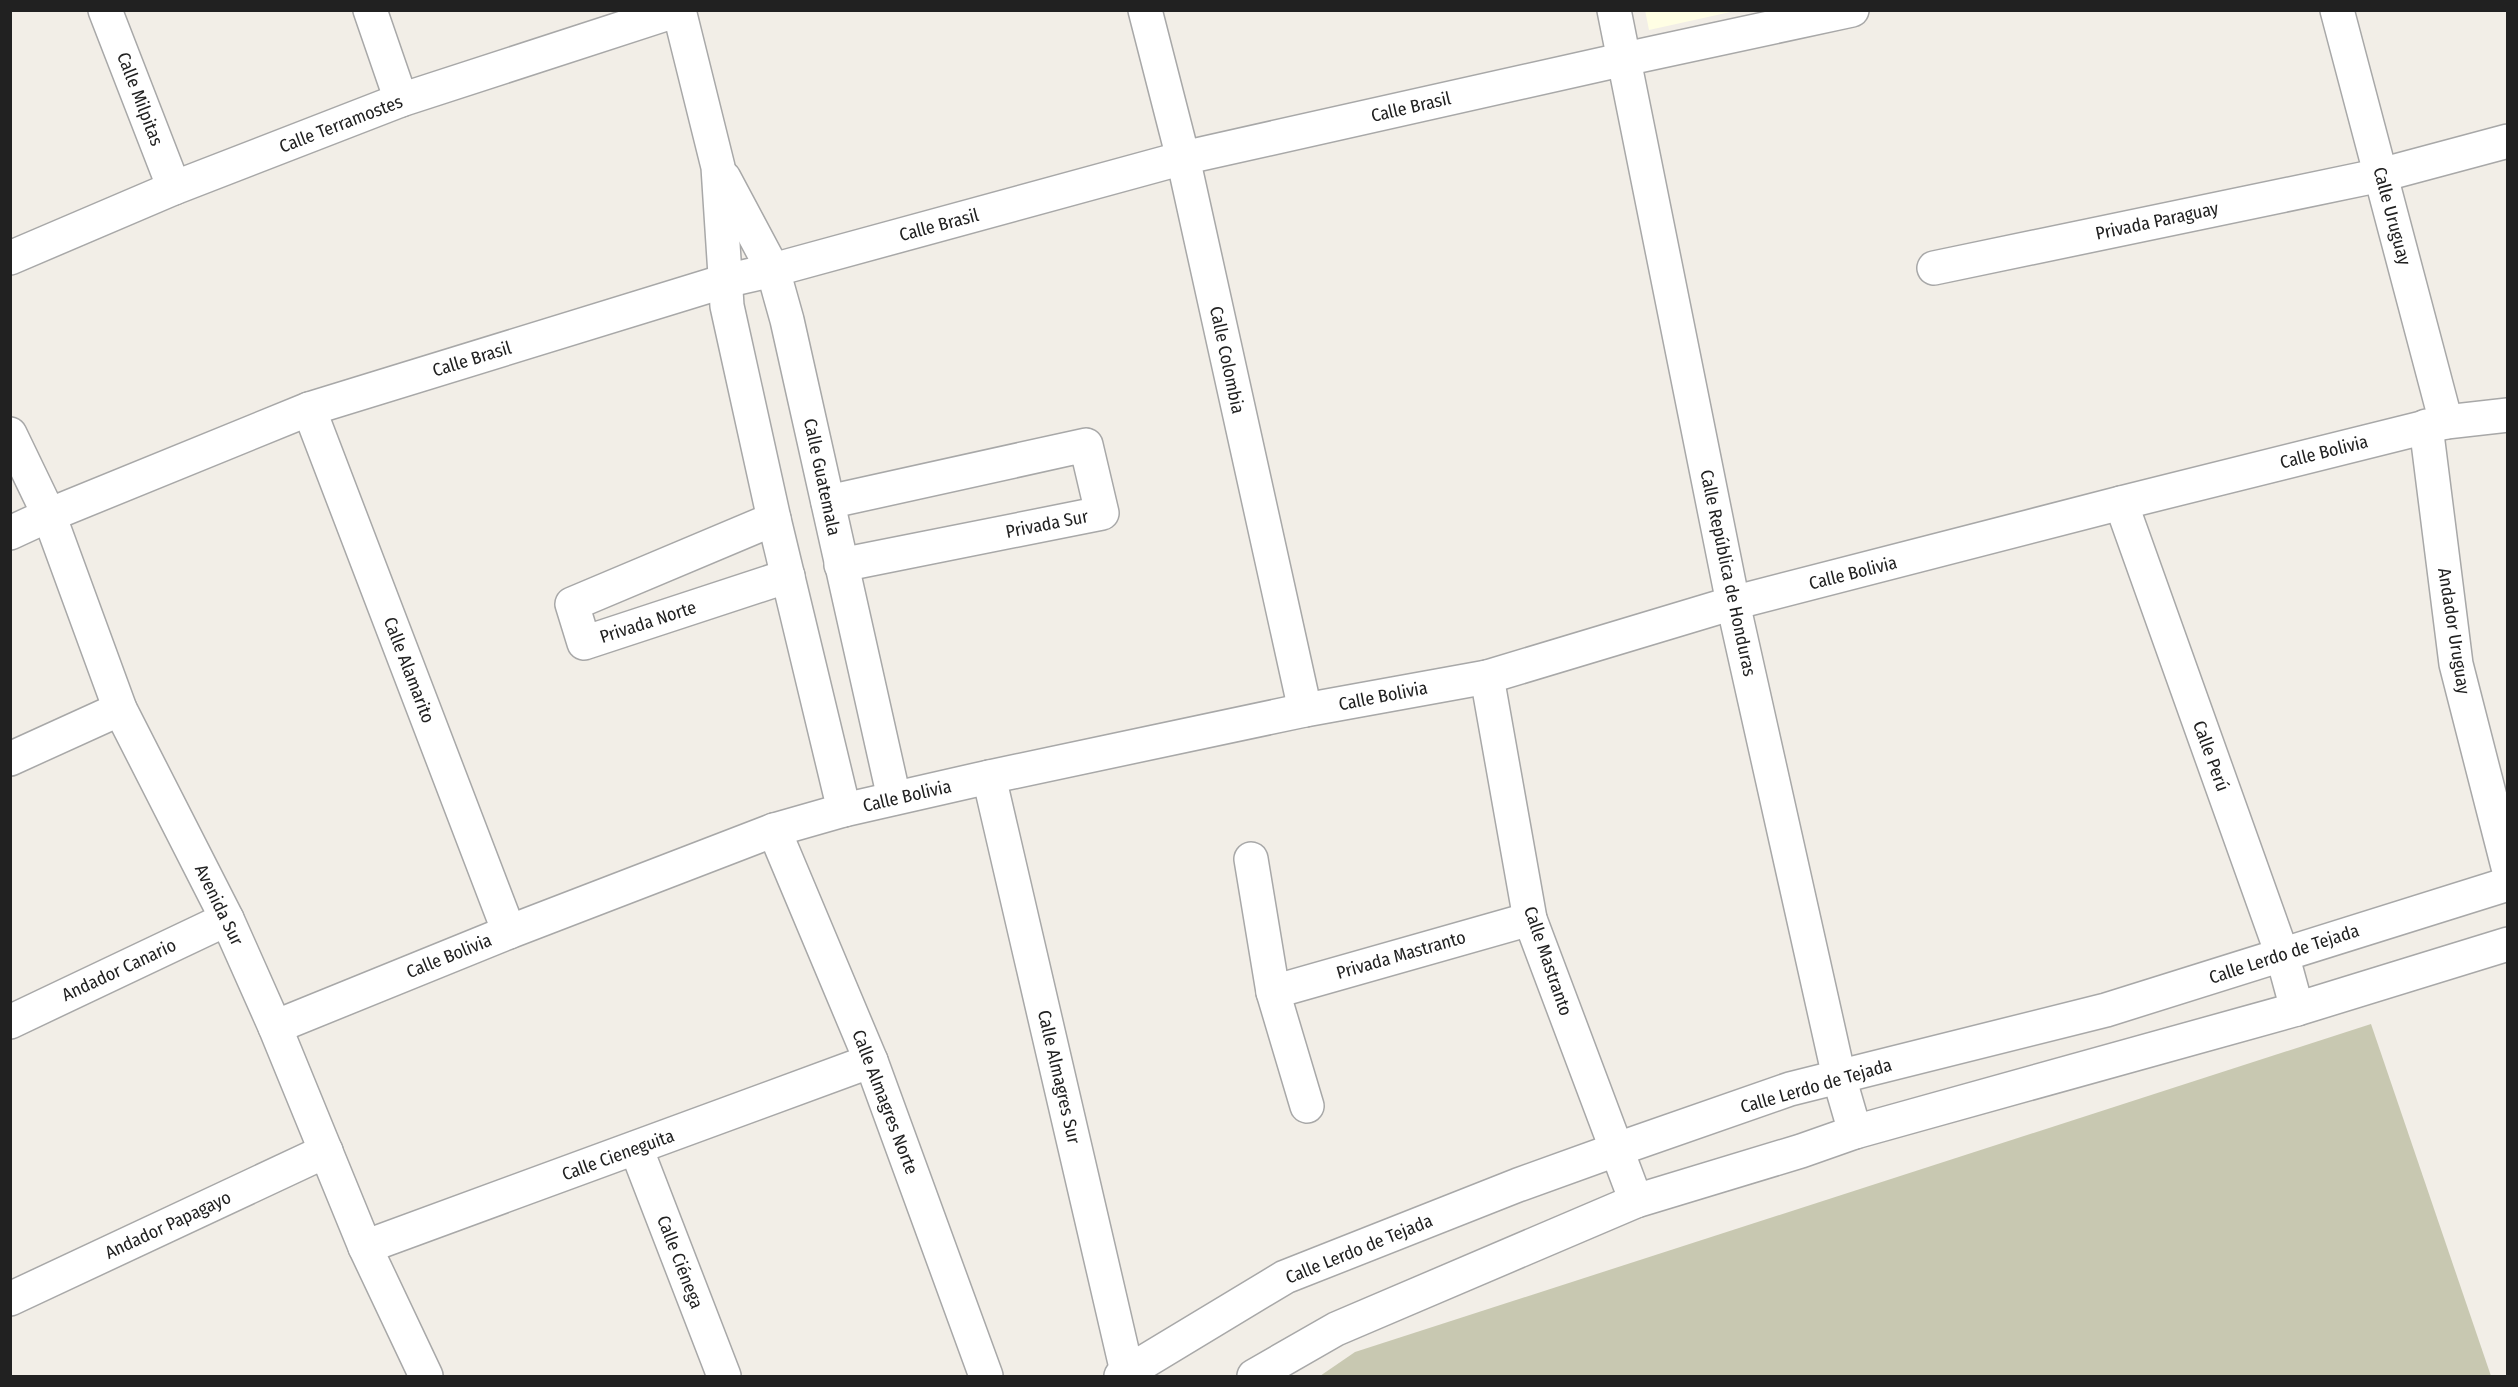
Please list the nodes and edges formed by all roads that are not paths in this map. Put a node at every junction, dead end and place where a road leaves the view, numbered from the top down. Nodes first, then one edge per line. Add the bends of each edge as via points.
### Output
1 (105, 10) edge
2 (370, 10) edge
3 (678, 10) edge
4 (1145, 10) edge
5 (1614, 10) edge
6 (1852, 10) edge
7 (2337, 10) edge
8 (1625, 58) junction
9 (401, 100) junction
10 (2508, 141) edge
11 (1183, 158) junction
12 (718, 167) junction
13 (2380, 175) junction
14 (174, 188) junction
15 (10, 258) edge
16 (1934, 268) dead end
17 (773, 270) junction
18 (725, 281) junction
19 (309, 409) junction
20 (2506, 421) edge
21 (2436, 424) junction
22 (10, 434) edge
23 (828, 502) junction
24 (2121, 503) junction
25 (49, 515) junction
26 (774, 519) junction
27 (10, 533) edge
28 (841, 565) junction
29 (788, 576) junction
30 (1733, 603) junction
31 (1487, 676) junction
32 (120, 709) junction
33 (1305, 710) junction
34 (10, 759) edge
35 (989, 777) junction
36 (894, 798) junction
37 (844, 810) junction
38 (774, 830) junction
39 (1251, 859) dead end
40 (2508, 867) edge
41 (2508, 884) edge
42 (227, 919) junction
43 (1530, 919) junction
44 (509, 932) junction
45 (2508, 944) edge
46 (2282, 954) junction
47 (1273, 992) junction
48 (2297, 1009) junction
49 (10, 1022) edge
50 (275, 1027) junction
51 (871, 1060) junction
52 (1839, 1077) junction
53 (1307, 1106) dead end
54 (1855, 1132) junction
55 (636, 1148) junction
56 (1618, 1149) junction
57 (326, 1150) junction
58 (1636, 1201) junction
59 (365, 1247) junction
60 (10, 1299) edge
61 (1126, 1375) edge
62 (426, 1377) edge
63 (724, 1377) edge
64 (986, 1377) edge
65 (1254, 1377) edge

1 - 14 street, Calle Milpitas
2 - 9 street
3 - 9 street, Calle Terramostes
3 - 12 street, Calle Guatemala
4 - 11 street, Calle Colombia
5 - 8 street, Calle República de Honduras
6 - 8 street, Calle Brasil
7 - 13 street, Calle Uruguay
8 - 11 street, Calle Brasil
8 - 30 street, Calle República de Honduras
9 - 14 street, Calle Terramostes
10 - 13 street, Privada Paraguay
11 - 17 street, Calle Brasil
11 - 33 street, Calle Colombia
12 - 17 street, Calle Guatemala
12 - 18 street, Calle Guatemala
13 - 16 street, Privada Paraguay
13 - 21 street, Calle Uruguay
14 - 15 street, Calle Terramostes
17 - 18 street, Calle Brasil
17 - 23 street, Calle Guatemala
18 - 19 street, Calle Brasil
18 - 26 street, Calle Guatemala via 727,306
19 - 25 street, Calle Brasil
19 - 44 street, Calle Alamarito
20 - 21 street, Calle Bolivia
21 - 24 street, Calle Bolivia
21 - 40 street, Andador Uruguay via 2456,664
22 - 25 street, Avenida Sur
23 - 28 street, Calle Guatemala
23 - 28 street, Privada Sur via 1086,445 1102,513
24 - 30 street, Calle Bolivia
24 - 46 street, Calle Perú
25 - 27 street, Calle Brasil
25 - 32 street, Avenida Sur
26 - 29 street, Calle Guatemala
26 - 29 street, Privada Norte via 572,604 584,643
28 - 36 street, Calle Guatemala
29 - 37 street, Calle Guatemala
30 - 31 street, Calle Bolivia
30 - 52 street, Calle República de Honduras
31 - 33 street, Calle Bolivia
31 - 43 street, Calle Mastranto
32 - 34 street
32 - 42 street, Avenida Sur
33 - 35 street, Calle Bolivia
35 - 36 street, Calle Bolivia
35 - 61 street, Calle Almagres Sur
36 - 37 street, Calle Bolivia
37 - 38 street, Calle Bolivia
38 - 44 street, Calle Bolivia
38 - 51 street, Calle Almagres Norte
39 - 47 street
41 - 46 street, Calle Lerdo de Tejada
42 - 49 street, Andador Canario
42 - 50 street, Avenida Sur
43 - 47 street, Privada Mastranto
43 - 56 street, Calle Mastranto
44 - 50 street, Calle Bolivia
45 - 48 street
46 - 48 street, Calle Perú
46 - 52 street, Calle Lerdo de Tejada via 2106,1010
47 - 53 street
48 - 54 street
50 - 57 street, Avenida Sur
51 - 55 street, Calle Cieneguita
51 - 64 street, Calle Almagres Norte
52 - 54 street, Calle República de Honduras
52 - 56 street, Calle Lerdo de Tejada via 1790,1089
54 - 58 street
55 - 59 street, Calle Cieneguita
55 - 63 street, Calle Ciénega
56 - 58 street, Calle Mastranto
56 - 61 street, Calle Lerdo de Tejada via 1285,1277
57 - 59 street, Avenida Sur
57 - 60 street, Andador Papagayo
58 - 65 street via 1336,1329
59 - 62 street, Avenida Sur

